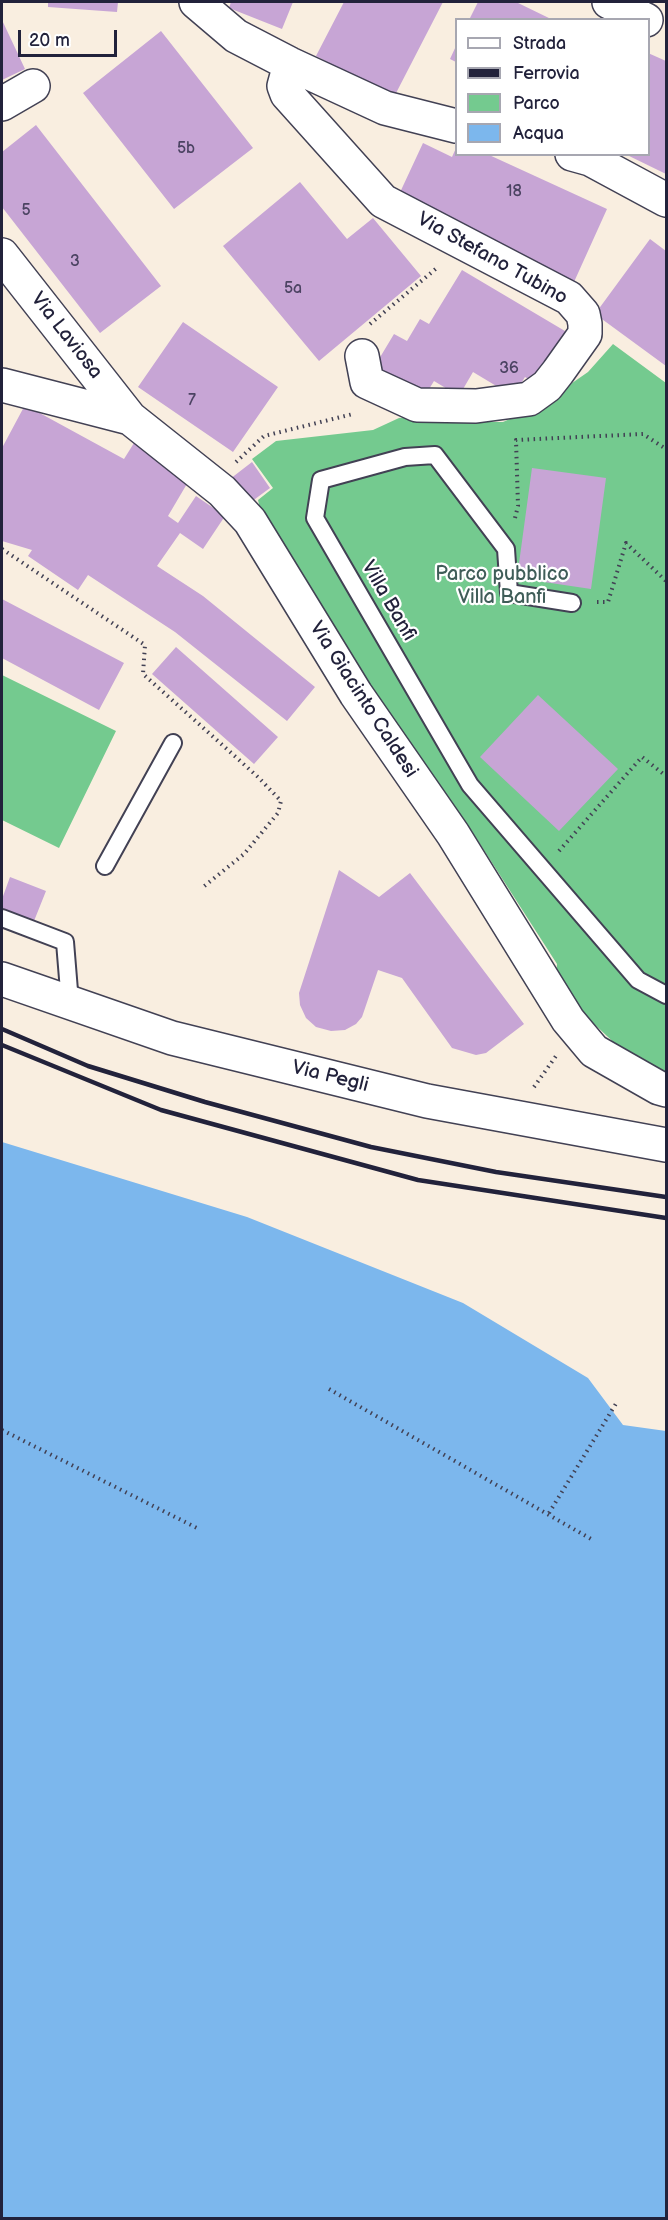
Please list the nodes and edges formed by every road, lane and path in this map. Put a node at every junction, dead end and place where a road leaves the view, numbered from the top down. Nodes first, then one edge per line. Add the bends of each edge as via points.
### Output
1 (196, 2) edge
2 (609, 2) edge
3 (643, 18) edge
4 (650, 21) edge
5 (666, 29) edge
6 (290, 63) junction
7 (33, 86) dead end
8 (2, 104) edge
9 (455, 126) edge
10 (579, 156) edge
11 (666, 200) edge
12 (466, 243) junction
13 (2, 255) edge
14 (365, 341) joint
15 (2, 384) edge
16 (357, 413) dead end
17 (130, 418) junction
18 (666, 449) edge
19 (213, 484) junction
20 (2, 549) edge
21 (506, 549) junction
22 (666, 581) edge
23 (572, 603) joint
24 (173, 743) dead end
25 (666, 776) edge
26 (105, 866) dead end
27 (543, 869) junction
28 (202, 888) dead end
29 (2, 918) edge
30 (2, 979) edge
31 (666, 995) edge
32 (70, 1003) junction
33 (575, 1029) junction
34 (666, 1090) edge
35 (528, 1094) dead end
36 (666, 1145) edge
37 (329, 1389) dead end
38 (617, 1402) dead end
39 (2, 1430) edge
40 (549, 1513) junction
41 (197, 1528) dead end
42 (591, 1539) dead end

1 - 6 street via 236,36
2 - 3 street
4 - 5 street
6 - 9 street via 385,108
6 - 12 street, Via Stefano Tubino via 284,86 287,94 383,201
7 - 8 street
10 - 11 street
12 - 14 path
12 - 14 street, Via Stefano Tubino via 569,298 583,314 585,334 546,386 529,399 476,406 417,405 367,382
13 - 17 street, Via Laviosa
15 - 17 street, Via Giacinto Caldesi
16 - 19 path via 264,436
17 - 19 street, Via Giacinto Caldesi
18 - 21 path via 643,434 516,440 518,506
19 - 33 street, Via Giacinto Caldesi via 250,521 356,694 453,834
20 - 28 path via 145,645 143,674 281,801 278,813 244,854
21 - 23 lane via 509,593
21 - 27 lane, Villa Banfi via 435,455 405,457 321,480 315,518 470,785
22 - 23 path via 626,543 608,602
24 - 26 lane
25 - 27 path via 642,757
27 - 31 lane, Villa Banfi via 638,980
29 - 32 lane via 65,942
30 - 32 street, Via Pegli
32 - 36 street, Via Pegli via 172,1038 427,1101
33 - 34 street, Via Giacinto Caldesi via 594,1051
33 - 35 path
37 - 40 path
38 - 40 path
39 - 41 path
40 - 42 path

